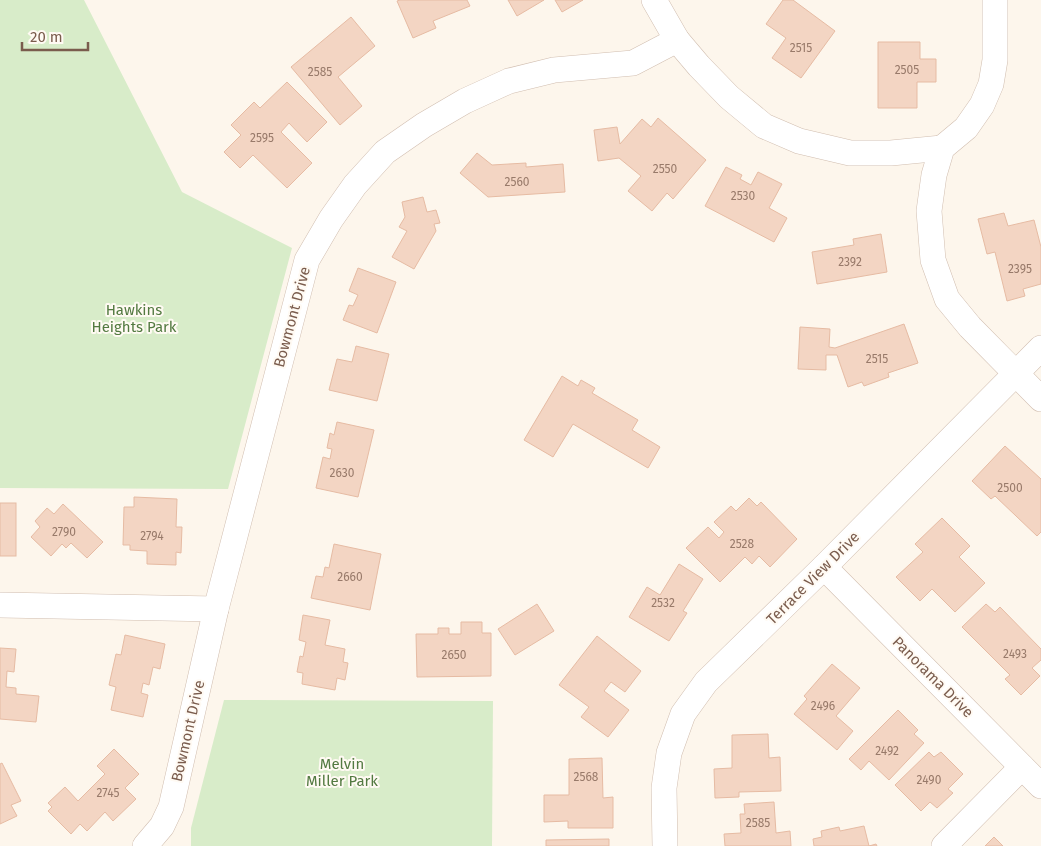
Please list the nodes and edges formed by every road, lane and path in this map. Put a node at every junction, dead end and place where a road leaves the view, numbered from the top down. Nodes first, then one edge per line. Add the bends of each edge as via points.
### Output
1 (654, 0) edge
2 (994, 0) edge
3 (677, 40) junction
4 (942, 148) junction
5 (1041, 348) edge
6 (1016, 374) junction
7 (1041, 400) edge
8 (824, 567) junction
9 (0, 605) edge
10 (216, 609) junction
11 (1022, 767) junction
12 (1041, 786) edge
13 (145, 846) edge
14 (665, 846) edge
15 (944, 846) edge

1 - 3 street
2 - 4 street via 995,60 991,84 982,105 966,128
3 - 4 street via 729,97 764,126 799,142 850,152
3 - 10 street, Bowmont Drive via 633,63 554,70 509,82 465,101 424,124 385,152 356,185 307,260
4 - 6 street via 929,211 933,260 948,299 970,327
5 - 6 street, Terrace View Drive
6 - 7 street
6 - 8 street, Terrace View Drive
8 - 11 street, Panorama Drive
8 - 14 street, Terrace View Drive via 706,682 684,714 669,753 664,788
9 - 10 street
10 - 13 street, Bowmont Drive via 171,807 162,826
11 - 12 street, Panorama Drive
11 - 15 street

